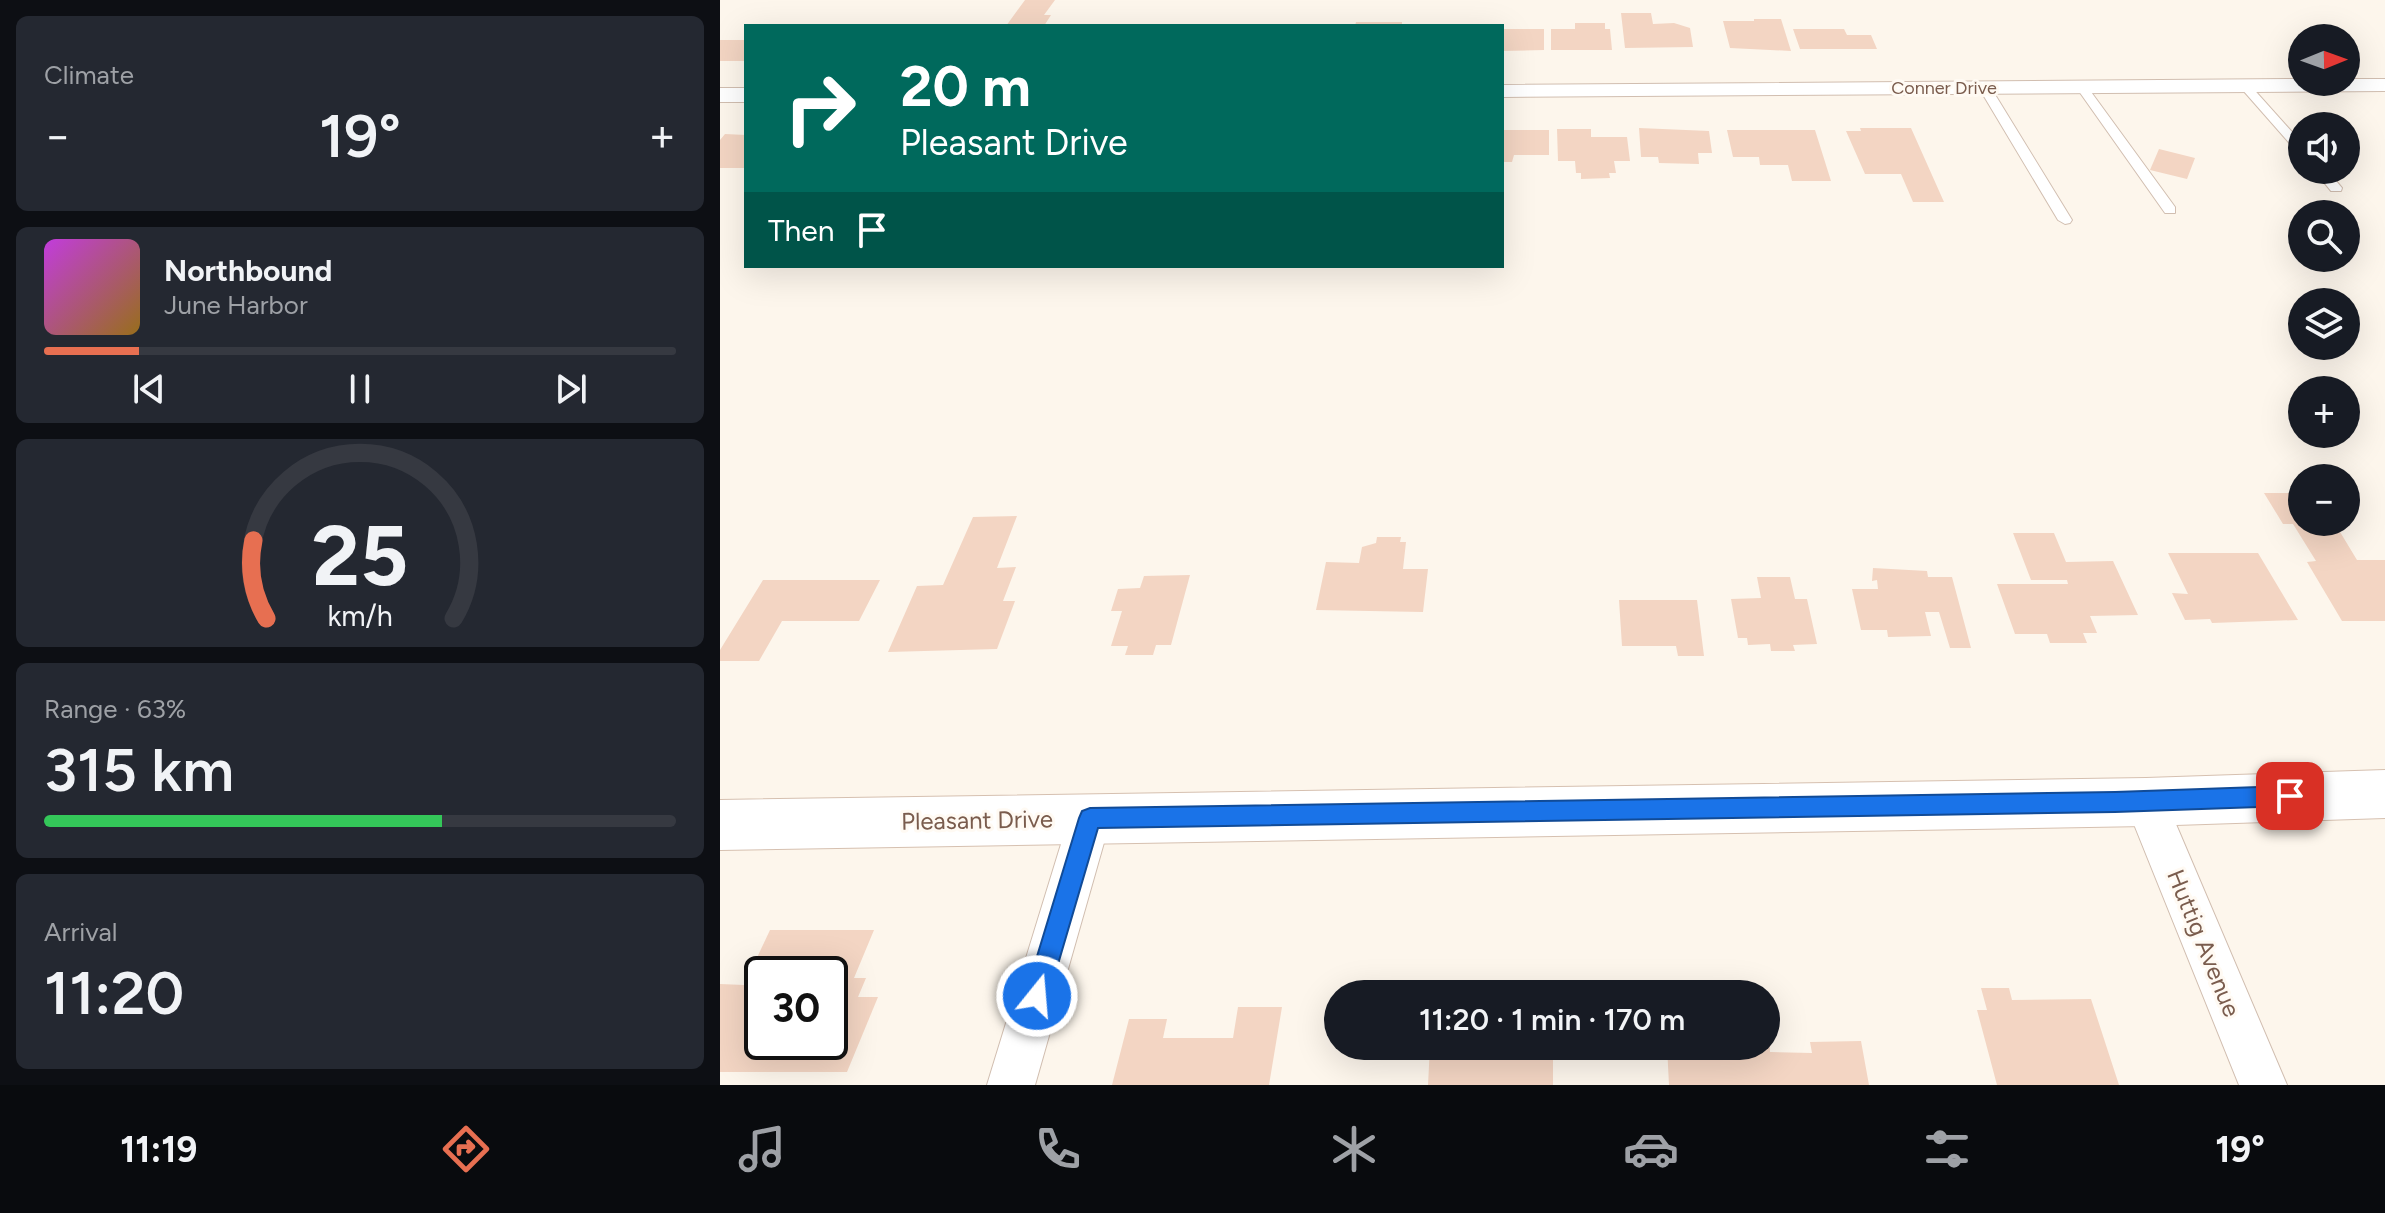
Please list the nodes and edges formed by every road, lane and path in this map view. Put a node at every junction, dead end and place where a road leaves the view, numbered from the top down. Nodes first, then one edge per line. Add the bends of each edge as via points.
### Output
1 (2385, 85) edge
2 (2245, 86) junction
3 (2082, 87) junction
4 (1985, 88) junction
5 (1504, 91) edge
6 (720, 95) edge
7 (744, 95) edge
8 (2288, 134) edge
9 (2332, 184) edge
10 (2336, 188) dead end
11 (2170, 210) dead end
12 (2065, 220) dead end
13 (2385, 794) edge
14 (2146, 802) junction
15 (1090, 818) junction
16 (720, 825) edge
17 (1011, 1085) edge
18 (2263, 1085) edge

1 - 2 street, Conner Drive
2 - 3 street, Conner Drive
2 - 8 lane
3 - 4 street, Conner Drive
3 - 11 lane
4 - 5 street, Conner Drive
4 - 12 lane
6 - 7 street
9 - 10 lane
13 - 14 street, Pleasant Drive
14 - 15 street, Pleasant Drive
14 - 18 street, Huttig Avenue
15 - 16 street, Pleasant Drive
15 - 17 street

